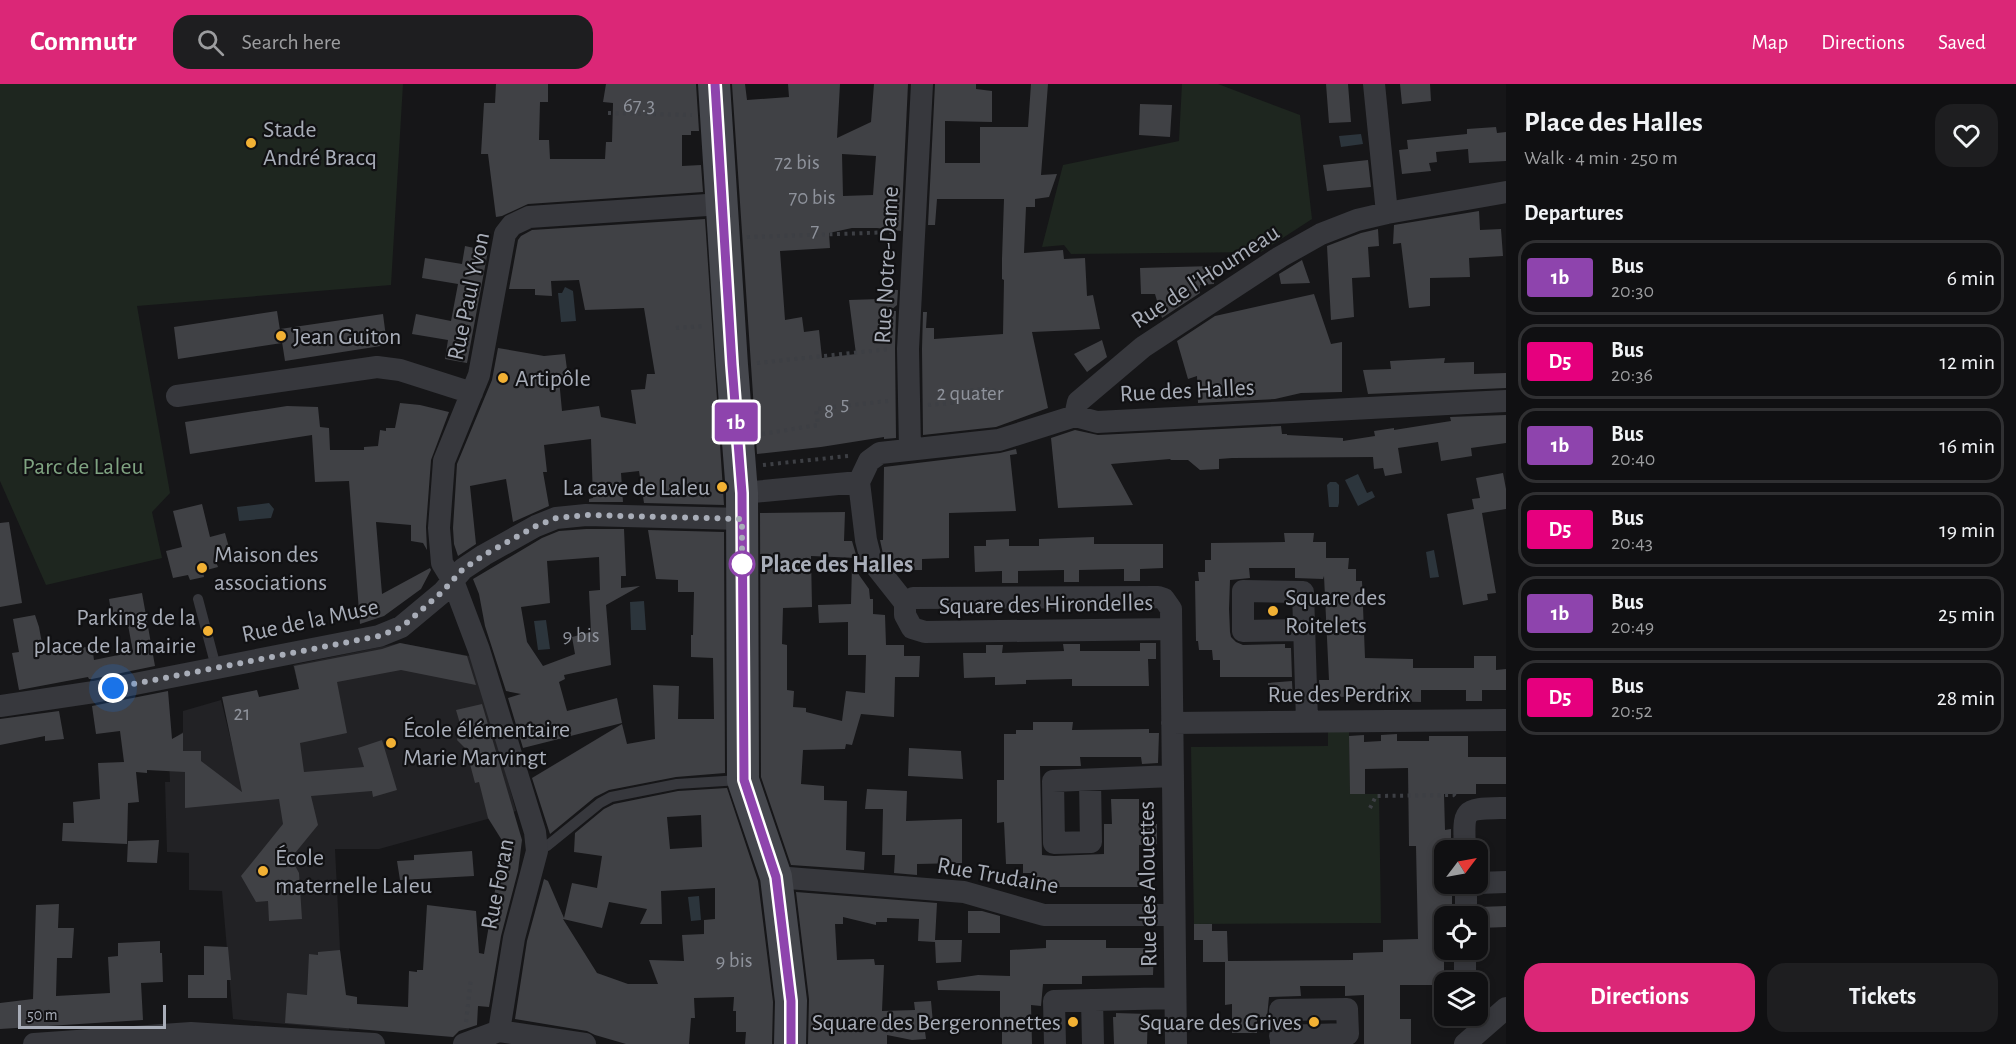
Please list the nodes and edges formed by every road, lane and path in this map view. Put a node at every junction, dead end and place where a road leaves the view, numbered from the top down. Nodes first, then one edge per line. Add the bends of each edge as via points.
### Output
1 (714, 84) edge
2 (922, 84) edge
3 (1374, 84) edge
4 (608, 113) dead end
5 (717, 115) junction
6 (1506, 192) edge
7 (722, 204) junction
8 (1387, 213) junction
9 (914, 232) junction
10 (725, 238) junction
11 (908, 349) junction
12 (756, 363) dead end
13 (1001, 392) dead end
14 (472, 393) junction
15 (177, 396) dead end
16 (1506, 401) edge
17 (909, 402) junction
18 (1075, 416) junction
19 (737, 437) junction
20 (910, 449) junction
21 (876, 455) junction
22 (859, 482) junction
23 (741, 493) junction
24 (453, 581) junction
25 (198, 599) dead end
26 (905, 603) junction
27 (1171, 629) junction
28 (1304, 630) dead end
29 (216, 667) junction
30 (0, 706) edge
31 (1506, 720) edge
32 (1307, 721) junction
33 (1172, 723) junction
34 (1173, 776) junction
35 (744, 780) junction
36 (1090, 780) dead end
37 (1370, 808) dead end
38 (1506, 808) edge
39 (1468, 813) junction
40 (1465, 840) edge
41 (537, 851) junction
42 (776, 877) junction
43 (1506, 882) edge
44 (1488, 883) edge
45 (1174, 915) junction
46 (471, 978) dead end
47 (1175, 999) junction
48 (1092, 1000) junction
49 (1506, 1008) edge
50 (499, 1031) junction
51 (1470, 1031) edge
52 (361, 1043) edge
53 (466, 1043) edge
54 (34, 1044) edge
55 (585, 1044) edge
56 (790, 1044) edge
57 (1055, 1044) edge
58 (1093, 1044) edge
59 (1176, 1044) edge

1 - 5 main road
2 - 9 street, Rue Notre-Dame
3 - 8 street
4 - 5 path
5 - 7 main road
6 - 8 street, Rue de l'Houmeau
7 - 10 main road
7 - 14 street, Rue Paul Yvon via 529,217 512,225 505,234 479,375
8 - 18 street, Rue de l'Houmeau via 1321,234 1280,257 1143,347 1078,402
9 - 10 path
9 - 11 street, Rue Notre-Dame
10 - 19 main road
11 - 12 path
11 - 17 street, Rue Notre-Dame
13 - 17 path via 953,392 952,403
14 - 15 street via 400,370 377,367
14 - 24 street, Rue Paul Yvon via 443,467 440,540 442,562
16 - 18 street, Rue des Halles via 1097,422
17 - 19 path via 816,409 818,425
17 - 20 street, Rue Notre-Dame
18 - 20 street via 999,440
19 - 23 main road
20 - 21 street
21 - 22 street
21 - 23 path via 858,454
22 - 23 street
22 - 26 street, Square des Hirondelles via 871,560
23 - 24 street, Rue de la Muse via 556,518 484,555
23 - 35 main road
24 - 29 street, Rue de la Muse via 402,627 379,636
24 - 41 street, Rue Foran via 479,650 535,832
25 - 29 lane
26 - 27 street, Square des Hirondelles via 905,615 912,628 925,632
26 - 27 street, Square des Hirondelles via 913,598 1158,597 1171,609
27 - 33 street, Square des Hirondelles
28 - 32 street
29 - 30 street, Rue de la Muse
31 - 32 street, Rue des Perdrix
32 - 33 street, Rue des Perdrix
33 - 34 street, Rue des Alouettes
34 - 36 street
34 - 45 street, Rue des Alouettes
35 - 41 lane via 677,784 611,797
35 - 42 main road
37 - 39 path via 1376,796 1454,795
38 - 39 street
39 - 40 street
41 - 50 street, Rue Foran via 514,938
42 - 45 street, Rue Trudaine via 964,892 1044,915
42 - 56 main road via 791,1001
43 - 44 street
45 - 47 street, Rue des Alouettes
46 - 53 path
47 - 48 street
47 - 59 street, Rue des Alouettes
48 - 57 street via 1054,1000
48 - 58 street
49 - 51 street
50 - 53 street
50 - 55 street
52 - 54 street via 191,1033

